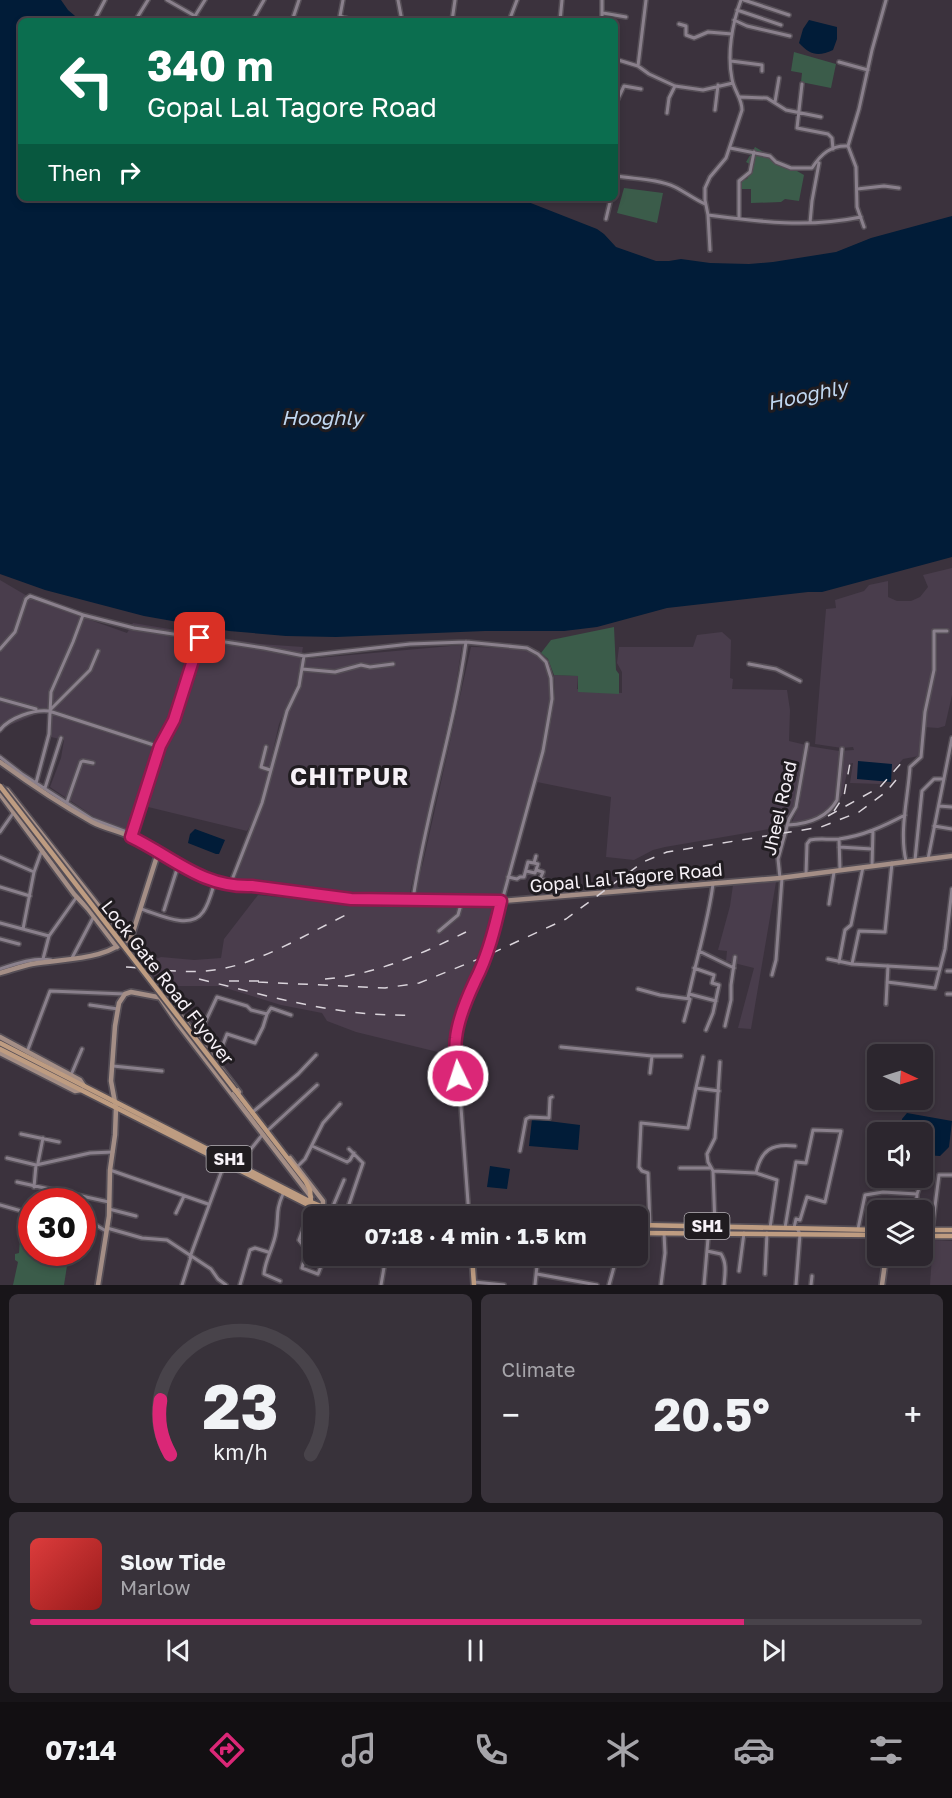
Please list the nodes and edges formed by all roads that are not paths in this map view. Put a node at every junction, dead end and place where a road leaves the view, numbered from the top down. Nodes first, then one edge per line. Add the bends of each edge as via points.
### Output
1 (105, 0) edge
2 (148, 0) edge
3 (167, 0) edge
4 (205, 0) edge
5 (264, 0) edge
6 (299, 0) edge
7 (343, 0) edge
8 (398, 0) edge
9 (455, 0) edge
10 (517, 0) edge
11 (561, 0) edge
12 (602, 0) edge
13 (646, 0) edge
14 (742, 0) edge
15 (886, 0) edge
16 (737, 10) junction
17 (603, 13) junction
18 (789, 15) dead end
19 (195, 16) junction
20 (626, 17) dead end
21 (96, 18) edge
22 (137, 18) edge
23 (198, 18) edge
24 (254, 18) edge
25 (293, 18) edge
26 (346, 18) edge
27 (401, 18) edge
28 (452, 18) edge
29 (510, 18) edge
30 (560, 18) edge
31 (602, 18) edge
32 (734, 20) junction
33 (679, 24) dead end
34 (782, 25) dead end
35 (732, 34) junction
36 (790, 36) dead end
37 (618, 60) edge
38 (731, 61) junction
39 (839, 62) dead end
40 (638, 66) junction
41 (868, 70) junction
42 (762, 71) dead end
43 (779, 78) dead end
44 (733, 83) junction
45 (802, 84) dead end
46 (675, 86) junction
47 (718, 86) junction
48 (640, 89) dead end
49 (740, 97) junction
50 (618, 98) edge
51 (775, 102) junction
52 (715, 110) dead end
53 (667, 113) dead end
54 (797, 113) junction
55 (821, 117) dead end
56 (848, 146) junction
57 (730, 148) junction
58 (833, 149) junction
59 (754, 152) junction
60 (819, 163) dead end
61 (618, 176) edge
62 (899, 188) dead end
63 (857, 189) junction
64 (610, 201) edge
65 (705, 204) junction
66 (708, 215) junction
67 (861, 217) junction
68 (739, 218) junction
69 (606, 219) dead end
70 (810, 223) junction
71 (864, 227) dead end
72 (710, 250) dead end
73 (83, 615) junction
74 (947, 631) dead end
75 (200, 638) junction
76 (466, 642) junction
77 (0, 649) edge
78 (98, 651) dead end
79 (304, 656) junction
80 (393, 664) dead end
81 (749, 664) dead end
82 (302, 669) junction
83 (800, 681) dead end
84 (0, 699) edge
85 (37, 709) junction
86 (49, 711) junction
87 (0, 730) edge
88 (61, 738) dead end
89 (952, 738) edge
90 (807, 744) dead end
91 (160, 747) junction
92 (266, 747) dead end
93 (842, 749) dead end
94 (0, 757) edge
95 (0, 762) edge
96 (93, 763) dead end
97 (271, 770) junction
98 (944, 778) junction
99 (36, 783) junction
100 (0, 787) edge
101 (45, 788) junction
102 (0, 794) edge
103 (68, 805) junction
104 (938, 806) junction
105 (952, 807) edge
106 (14, 812) junction
107 (905, 815) junction
108 (788, 825) junction
109 (934, 825) junction
110 (952, 829) edge
111 (873, 830) junction
112 (0, 832) edge
113 (131, 835) junction
114 (839, 839) junction
115 (839, 847) junction
116 (43, 849) junction
117 (872, 849) junction
118 (158, 853) junction
119 (0, 856) edge
120 (536, 856) dead end
121 (952, 856) edge
122 (928, 859) junction
123 (915, 860) junction
124 (906, 861) junction
125 (534, 863) junction
126 (892, 863) junction
127 (178, 866) junction
128 (872, 866) junction
129 (863, 867) junction
130 (536, 870) junction
131 (837, 870) junction
132 (526, 871) junction
133 (34, 872) junction
134 (806, 874) junction
135 (508, 877) junction
136 (781, 878) junction
137 (544, 880) dead end
138 (215, 881) junction
139 (713, 884) junction
140 (230, 885) junction
141 (0, 887) edge
142 (952, 890) edge
143 (30, 896) junction
144 (77, 897) junction
145 (413, 899) junction
146 (462, 900) junction
147 (501, 901) junction
148 (830, 904) dead end
149 (139, 909) junction
150 (165, 910) dead end
151 (94, 916) junction
152 (0, 923) edge
153 (23, 929) junction
154 (439, 931) dead end
155 (49, 936) junction
156 (0, 939) edge
157 (126, 941) junction
158 (20, 944) dead end
159 (117, 947) junction
160 (699, 951) junction
161 (735, 957) dead end
162 (72, 958) junction
163 (828, 959) dead end
164 (44, 960) junction
165 (839, 962) junction
166 (852, 964) junction
167 (888, 966) junction
168 (693, 968) junction
169 (734, 968) junction
170 (940, 969) junction
171 (0, 971) edge
172 (772, 975) dead end
173 (887, 982) junction
174 (638, 989) dead end
175 (125, 994) junction
176 (946, 994) dead end
177 (952, 994) edge
178 (159, 996) junction
179 (688, 996) junction
180 (716, 1001) junction
181 (886, 1004) dead end
182 (90, 1005) dead end
183 (118, 1010) junction
184 (267, 1014) junction
185 (291, 1015) dead end
186 (684, 1021) dead end
187 (724, 1026) dead end
188 (706, 1030) dead end
189 (196, 1035) junction
190 (0, 1037) edge
191 (0, 1043) edge
192 (561, 1047) dead end
193 (82, 1048) dead end
194 (0, 1051) edge
195 (27, 1052) junction
196 (316, 1055) dead end
197 (652, 1056) junction
198 (681, 1056) dead end
199 (703, 1057) dead end
200 (214, 1059) junction
201 (720, 1062) dead end
202 (113, 1066) junction
203 (162, 1071) dead end
204 (650, 1072) dead end
205 (71, 1075) junction
206 (317, 1085) dead end
207 (80, 1087) junction
208 (696, 1088) junction
209 (719, 1091) junction
210 (552, 1097) dead end
211 (115, 1100) junction
212 (340, 1104) dead end
213 (116, 1108) junction
214 (254, 1111) junction
215 (268, 1130) junction
216 (21, 1134) dead end
217 (263, 1134) junction
218 (43, 1138) junction
219 (59, 1142) dead end
220 (312, 1146) junction
221 (795, 1146) dead end
222 (349, 1149) dead end
223 (520, 1151) dead end
224 (112, 1152) junction
225 (354, 1153) junction
226 (7, 1158) dead end
227 (227, 1158) junction
228 (37, 1164) junction
229 (224, 1164) junction
230 (238, 1164) junction
231 (297, 1167) junction
232 (680, 1168) dead end
233 (712, 1169) junction
234 (110, 1170) junction
235 (756, 1173) junction
236 (952, 1175) edge
237 (344, 1180) dead end
238 (17, 1182) dead end
239 (34, 1187) junction
240 (919, 1188) edge
241 (283, 1194) junction
242 (917, 1194) junction
243 (184, 1196) junction
244 (311, 1199) junction
245 (917, 1200) edge
246 (109, 1202) junction
247 (208, 1204) junction
248 (0, 1205) edge
249 (307, 1206) edge
250 (311, 1206) edge
251 (319, 1206) edge
252 (322, 1206) edge
253 (334, 1206) edge
254 (348, 1206) edge
255 (468, 1206) edge
256 (109, 1209) junction
257 (18, 1211) edge
258 (177, 1213) dead end
259 (136, 1216) dead end
260 (933, 1222) edge
261 (96, 1225) edge
262 (650, 1226) joint
263 (712, 1227) junction
264 (770, 1228) junction
265 (785, 1228) junction
266 (796, 1228) junction
267 (303, 1229) edge
268 (858, 1229) junction
269 (867, 1229) edge
270 (107, 1230) junction
271 (933, 1230) edge
272 (952, 1230) edge
273 (648, 1233) edge
274 (664, 1233) junction
275 (709, 1233) junction
276 (744, 1233) junction
277 (767, 1233) junction
278 (800, 1234) junction
279 (867, 1235) edge
280 (933, 1236) edge
281 (952, 1236) edge
282 (303, 1245) edge
283 (707, 1251) junction
284 (268, 1252) junction
285 (190, 1257) junction
286 (303, 1264) edge
287 (321, 1266) edge
288 (384, 1266) edge
289 (473, 1266) edge
290 (537, 1266) edge
291 (614, 1266) edge
292 (885, 1266) edge
293 (739, 1271) dead end
294 (537, 1274) junction
295 (765, 1274) dead end
296 (812, 1276) dead end
297 (280, 1281) dead end
298 (474, 1284) edge
299 (495, 1284) edge
300 (100, 1285) edge
301 (182, 1285) edge
302 (226, 1285) edge
303 (240, 1285) edge
304 (381, 1285) edge
305 (504, 1285) edge
306 (535, 1285) edge
307 (597, 1285) edge
308 (609, 1285) edge
309 (661, 1285) edge
310 (704, 1285) edge
311 (724, 1285) edge
312 (796, 1285) edge
313 (811, 1285) edge
314 (882, 1285) edge

1 - 21 street
2 - 22 street
3 - 19 street
4 - 19 street
5 - 24 street
6 - 25 street
7 - 26 street via 340,16
8 - 27 street
9 - 28 street
10 - 29 street
11 - 30 street
12 - 17 street
13 - 40 street
14 - 16 street
14 - 18 street
15 - 41 street
16 - 32 street
16 - 34 street
17 - 20 street
17 - 31 street
19 - 23 street
32 - 35 street
32 - 36 street
33 - 35 street via 686,26 686,34 694,38 708,32
35 - 38 street
37 - 40 street
38 - 42 street via 762,65
38 - 44 street
39 - 41 street
40 - 46 street
41 - 56 street
43 - 51 street
44 - 47 street
44 - 49 street
45 - 54 street
46 - 47 street via 703,90
46 - 53 street
47 - 52 street
48 - 50 street via 624,86
49 - 51 street
49 - 57 street via 742,110
51 - 54 street
54 - 55 street
54 - 58 street via 797,128 828,134
56 - 58 street
56 - 63 street via 856,167
57 - 59 street
57 - 65 street via 707,183
58 - 59 street via 825,152 812,168 805,169 791,168
59 - 68 street via 750,172 739,181
60 - 70 street
61 - 65 street via 675,187
62 - 63 street
63 - 67 street
64 - 69 street
65 - 66 street
66 - 68 street
66 - 72 street
67 - 70 street
67 - 71 street
68 - 70 street
73 - 75 street
73 - 77 street via 30,596 15,632
73 - 86 street via 51,693
74 - 107 street via 934,632 934,670 921,757 910,767
75 - 79 street
75 - 91 street via 174,720
76 - 79 street
76 - 135 street via 527,648 546,662 551,678 551,713 543,751
76 - 145 street
78 - 86 street via 90,670
79 - 82 street
80 - 82 street via 370,668 360,665 335,672
81 - 83 street via 776,669
82 - 97 street
84 - 85 street
85 - 86 street
85 - 87 street via 5,723
86 - 91 street
86 - 99 street via 47,743
88 - 101 street
89 - 98 street
90 - 108 street, Jheel Road
91 - 113 street
92 - 97 street via 261,767
93 - 108 street via 839,789 833,807 821,818
94 - 99 street
95 - 103 street, Gopal Lal Tagore Road via 56,802
96 - 103 street via 81,762
97 - 140 street
98 - 104 street
98 - 123 street via 934,779 922,791
99 - 101 street
100 - 157 street via 7,790
100 - 244 main road, Lock Gate Road Flyover, bridge via 309,1187
101 - 103 street
102 - 106 street
103 - 113 street, Gopal Lal Tagore Road via 93,823
104 - 105 street
104 - 109 street
106 - 112 street
106 - 116 street
107 - 111 street
107 - 124 street
108 - 136 street, Jheel Road via 778,859
109 - 110 street
109 - 122 street
111 - 114 street
111 - 117 street
113 - 118 street, Gopal Lal Tagore Road
114 - 115 street
114 - 134 street via 808,841
115 - 117 street
115 - 131 street
116 - 133 street
116 - 144 street
117 - 128 street
118 - 127 street, Gopal Lal Tagore Road
118 - 149 street
119 - 133 street
120 - 125 street
121 - 122 street, Gopal Lal Tagore Road
122 - 123 street, Gopal Lal Tagore Road
123 - 124 street, Gopal Lal Tagore Road
124 - 126 street, Gopal Lal Tagore Road
125 - 130 street via 538,864
125 - 132 street via 528,862
126 - 128 street, Gopal Lal Tagore Road
126 - 166 street via 885,932 859,931
127 - 138 street, Gopal Lal Tagore Road
127 - 150 street
128 - 129 street, Gopal Lal Tagore Road
129 - 131 street, Gopal Lal Tagore Road
129 - 165 street
130 - 132 street
130 - 137 street via 543,872 540,879
131 - 134 street, Gopal Lal Tagore Road
131 - 148 street
132 - 135 street via 524,877
133 - 143 street
134 - 136 street, Gopal Lal Tagore Road
135 - 147 street
136 - 139 street, Gopal Lal Tagore Road
136 - 172 street, Jheel Road
138 - 140 street, Gopal Lal Tagore Road
138 - 149 street via 204,911 188,921
139 - 147 street, Gopal Lal Tagore Road
139 - 160 street
140 - 145 street, Gopal Lal Tagore Road via 351,899
141 - 143 street
142 - 170 street
143 - 153 street
144 - 151 street
144 - 155 street
145 - 146 street, Gopal Lal Tagore Road
146 - 147 street, Gopal Lal Tagore Road
146 - 154 street via 458,915
147 - 255 street via 491,941 458,1026 456,1052
149 - 157 street via 132,935
151 - 159 street
151 - 162 street
152 - 153 street
153 - 155 street
155 - 164 street
156 - 158 street
157 - 159 street
159 - 162 street
160 - 168 street
160 - 169 street
161 - 169 street
162 - 164 street
163 - 165 street
164 - 171 street
165 - 166 street
166 - 167 street
167 - 170 street
167 - 173 street
168 - 179 street
168 - 180 street via 714,975 712,983 719,986
169 - 187 street
170 - 173 street via 935,988
173 - 181 street
174 - 179 street
175 - 178 street
175 - 183 street
175 - 195 street via 50,991
176 - 177 street
178 - 189 street via 168,999
178 - 217 street
179 - 180 street
179 - 186 street
180 - 188 street
182 - 183 street
183 - 202 street
184 - 185 street via 271,1008
184 - 189 street via 217,997
184 - 200 street via 255,1043 227,1034
189 - 200 street
190 - 195 street
191 - 207 main road
192 - 197 street
193 - 205 street
194 - 207 main road, SH1
195 - 205 street
196 - 214 street
197 - 198 street
197 - 204 street
199 - 208 street
200 - 214 street
201 - 209 street
202 - 203 street
202 - 211 street
205 - 207 street via 80,1080
206 - 215 street
207 - 211 main road, SH1
207 - 213 main road, SH1
208 - 209 street
208 - 262 street via 688,1128 641,1123 639,1167 648,1173
209 - 233 street via 715,1140 707,1154
210 - 223 street via 549,1118 526,1119
211 - 213 street
211 - 227 main road, SH1
212 - 220 street via 323,1124
213 - 224 street
213 - 229 main road, SH1
214 - 215 street
215 - 231 street
216 - 218 street
217 - 230 street
217 - 244 street
218 - 219 street
218 - 228 street
220 - 225 street via 347,1162
220 - 231 street
221 - 235 street via 771,1148 759,1161
222 - 225 street
224 - 228 street
224 - 234 street
225 - 254 street via 363,1163
226 - 228 street
227 - 229 street
227 - 230 main road, SH1
228 - 239 street
229 - 241 main road, SH1
229 - 247 street
230 - 244 main road, SH1
231 - 252 street via 320,1196
232 - 233 street
233 - 235 street
233 - 263 street
234 - 243 street
234 - 246 street
235 - 264 street via 777,1180
236 - 260 street via 939,1175
237 - 253 street
238 - 239 street
239 - 246 street
240 - 242 street
241 - 249 main road, SH1
241 - 284 street
242 - 245 street
242 - 268 street via 883,1192 865,1196
243 - 247 street
243 - 258 street
244 - 250 main road, Lock Gate Road Flyover
244 - 251 main road, SH1
246 - 256 street
247 - 285 street
248 - 257 street
256 - 259 street
256 - 270 street
261 - 270 street
262 - 263 main road, SH1
263 - 264 main road, SH1
263 - 275 street
264 - 265 main road, SH1
265 - 266 main road, SH1
265 - 266 street via 796,1161 806,1163 813,1130 841,1131 825,1202 807,1197 800,1220 795,1219
266 - 268 main road, SH1
266 - 278 street
267 - 282 street via 299,1240
268 - 269 main road, SH1
270 - 285 street via 167,1240
270 - 300 street
271 - 272 main road
273 - 274 main road, SH1
274 - 275 main road, SH1
274 - 309 street
275 - 276 main road, SH1
275 - 283 street
276 - 277 main road, SH1
276 - 293 street
277 - 278 main road, SH1
277 - 295 street
278 - 279 main road, SH1
278 - 312 street
280 - 281 main road
283 - 310 street
283 - 311 street via 723,1257
284 - 297 street via 264,1274
284 - 303 street via 250,1250
285 - 301 street
285 - 302 street via 211,1269
286 - 287 street via 302,1268 318,1274
288 - 304 street
289 - 298 main road
290 - 294 street
291 - 308 street
292 - 314 street
294 - 306 street
294 - 307 street
296 - 313 street
298 - 299 street
299 - 305 street

